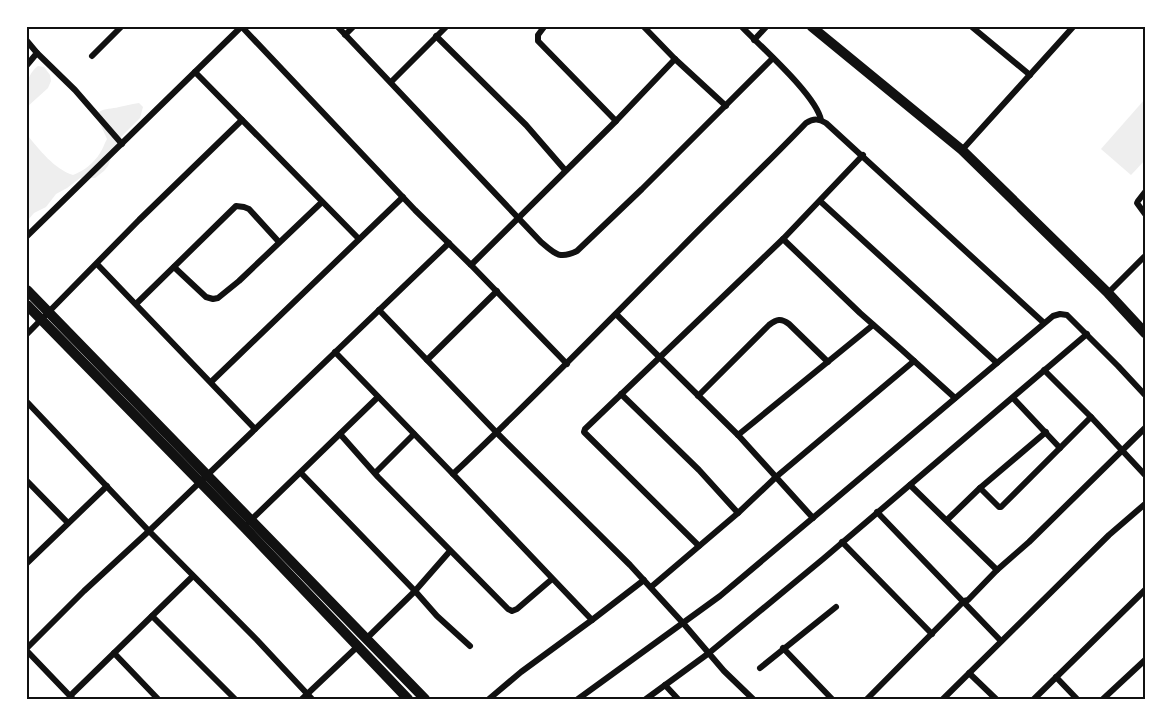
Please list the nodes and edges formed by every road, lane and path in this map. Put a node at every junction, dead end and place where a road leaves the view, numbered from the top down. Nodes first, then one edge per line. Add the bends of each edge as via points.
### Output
1 (121, 27) edge
2 (242, 27) edge
3 (338, 27) edge
4 (353, 27) edge
5 (446, 27) edge
6 (544, 27) edge
7 (644, 27) edge
8 (742, 27) edge
9 (766, 27) edge
10 (813, 27) edge
11 (972, 27) edge
12 (1073, 27) edge
13 (345, 35) junction
14 (436, 36) junction
15 (754, 40) junction
16 (27, 41) edge
17 (37, 53) junction
18 (92, 56) dead end
19 (773, 58) junction
20 (675, 59) junction
21 (27, 65) edge
22 (195, 72) junction
23 (1030, 75) junction
24 (391, 82) junction
25 (726, 106) junction
26 (242, 120) junction
27 (821, 120) junction
28 (616, 121) junction
29 (122, 144) junction
30 (962, 150) junction
31 (863, 155) junction
32 (565, 170) junction
33 (1145, 192) edge
34 (403, 197) junction
35 (820, 201) junction
36 (322, 202) junction
37 (1145, 214) edge
38 (518, 217) junction
39 (27, 236) edge
40 (359, 239) junction
41 (783, 239) junction
42 (279, 242) junction
43 (449, 243) junction
44 (1145, 256) edge
45 (97, 264) junction
46 (471, 265) junction
47 (174, 267) junction
48 (27, 290) edge
49 (496, 291) junction
50 (1108, 293) junction
51 (136, 304) junction
52 (27, 305) edge
53 (379, 310) junction
54 (616, 314) junction
55 (46, 316) junction
56 (1044, 323) junction
57 (873, 325) junction
58 (1145, 333) edge
59 (27, 334) edge
60 (1087, 334) junction
61 (334, 352) junction
62 (660, 357) junction
63 (427, 360) junction
64 (914, 361) junction
65 (828, 362) junction
66 (997, 363) junction
67 (567, 364) junction
68 (1044, 370) junction
69 (211, 382) junction
70 (1145, 382) edge
71 (1138, 388) junction
72 (621, 394) junction
73 (1145, 395) edge
74 (698, 396) junction
75 (378, 397) junction
76 (955, 398) junction
77 (1012, 398) junction
78 (27, 402) edge
79 (1091, 417) junction
80 (1145, 428) edge
81 (255, 429) junction
82 (1046, 432) junction
83 (497, 433) junction
84 (340, 434) junction
85 (414, 434) junction
86 (738, 435) junction
87 (1060, 448) junction
88 (1122, 450) junction
89 (301, 473) junction
90 (375, 473) junction
91 (453, 474) junction
92 (1145, 475) edge
93 (776, 477) junction
94 (203, 479) junction
95 (910, 484) junction
96 (28, 485) edge
97 (107, 486) junction
98 (980, 488) junction
99 (1145, 504) edge
100 (878, 512) junction
101 (738, 513) junction
102 (813, 518) junction
103 (947, 520) junction
104 (68, 523) junction
105 (248, 524) junction
106 (149, 531) junction
107 (842, 542) junction
108 (699, 546) junction
109 (450, 551) junction
110 (27, 563) edge
111 (997, 570) junction
112 (193, 576) junction
113 (552, 579) junction
114 (644, 580) junction
115 (651, 587) junction
116 (1145, 590) edge
117 (415, 591) junction
118 (964, 601) junction
119 (836, 607) dead end
120 (152, 616) junction
121 (592, 620) junction
122 (683, 623) junction
123 (932, 634) junction
124 (366, 639) junction
125 (1001, 641) junction
126 (470, 646) dead end
127 (357, 647) junction
128 (783, 648) junction
129 (27, 650) edge
130 (114, 653) junction
131 (709, 653) junction
132 (1145, 660) edge
133 (1139, 666) junction
134 (760, 668) dead end
135 (1145, 671) edge
136 (969, 673) junction
137 (1056, 677) junction
138 (665, 685) junction
139 (307, 697) edge
140 (71, 698) edge
141 (158, 699) edge
142 (236, 699) edge
143 (408, 699) edge
144 (425, 699) edge
145 (489, 699) edge
146 (578, 699) edge
147 (646, 699) edge
148 (678, 699) edge
149 (753, 699) edge
150 (832, 699) edge
151 (867, 699) edge
152 (943, 699) edge
153 (996, 699) edge
154 (1034, 699) edge
155 (1077, 699) edge
156 (1103, 699) edge

1 - 18 street
2 - 22 street
2 - 34 street
3 - 13 street
4 - 13 street
5 - 14 street
6 - 28 street via 537,41
7 - 20 street
8 - 15 street
9 - 15 street
10 - 30 main road
11 - 23 street
12 - 23 street
13 - 24 street
14 - 24 street
14 - 32 street via 526,125
15 - 19 street
16 - 17 street
17 - 21 street
17 - 29 street
19 - 25 street
19 - 27 street via 810,98
20 - 25 street
20 - 28 street
22 - 26 street
22 - 29 street
23 - 30 street
24 - 38 street
25 - 38 street via 570,255 557,255
26 - 36 street
26 - 45 street
27 - 31 street
27 - 54 street via 806,123
28 - 32 street
29 - 39 street
30 - 50 main road
31 - 35 street
31 - 56 street
32 - 38 street
33 - 37 street via 1137,202
34 - 40 street
34 - 43 street
35 - 41 street
35 - 66 street
36 - 40 street
36 - 42 street
38 - 46 street
40 - 69 street
41 - 57 street
41 - 62 street
42 - 47 street via 218,298 206,297
42 - 47 street via 249,209 236,206
43 - 46 street
43 - 53 street
44 - 50 street
45 - 51 street
45 - 55 street
46 - 49 street
47 - 51 street
48 - 55 main road
49 - 63 street
49 - 67 street
50 - 58 main road
51 - 69 street
52 - 55 main road
53 - 61 street
53 - 63 street
54 - 62 street
54 - 67 street
55 - 59 street
55 - 94 main road
56 - 60 street via 1053,316 1067,315
56 - 66 street
57 - 64 street
57 - 65 street
60 - 68 street
60 - 71 street
61 - 75 street
61 - 81 street
62 - 72 street
62 - 74 street
63 - 83 street
64 - 76 street
64 - 93 street
65 - 74 street via 789,324 778,320
65 - 86 street
66 - 76 street
67 - 83 street
68 - 77 street
68 - 79 street
69 - 81 street
70 - 71 street
71 - 73 street
72 - 101 street
72 - 108 street via 584,432
74 - 86 street
75 - 84 street
75 - 85 street
76 - 102 street
77 - 82 street
77 - 95 street
78 - 97 street
79 - 87 street
79 - 88 street
80 - 88 street
81 - 94 street
82 - 87 street
82 - 98 street
83 - 91 street
83 - 114 street
84 - 89 street
84 - 90 street
85 - 90 street
85 - 91 street
86 - 93 street
87 - 98 street via 1001,507
88 - 92 street
88 - 111 street
89 - 105 street
89 - 117 street
90 - 109 street
91 - 113 street
93 - 101 street
93 - 102 street
94 - 105 main road
94 - 106 street
95 - 100 street
95 - 103 street
96 - 104 street
97 - 104 street
97 - 106 street
98 - 103 street
99 - 125 street
100 - 107 street
100 - 118 street
101 - 108 street
102 - 122 street
103 - 111 street
104 - 110 street
105 - 124 main road
105 - 127 main road
106 - 112 street
106 - 129 street
107 - 123 street
107 - 131 street
108 - 115 street
109 - 113 street via 510,610 517,609
109 - 117 street
111 - 118 street
112 - 120 street
112 - 139 street
113 - 121 street
114 - 115 street
114 - 121 street
115 - 122 street
116 - 137 street
117 - 124 street
117 - 126 street
118 - 123 street
118 - 125 street
119 - 128 street
120 - 130 street
120 - 142 street
121 - 145 street
122 - 131 street
122 - 146 street
123 - 151 street
124 - 127 street
124 - 144 main road
125 - 136 street
127 - 139 street
127 - 143 main road
128 - 134 street
128 - 150 street
129 - 140 street
130 - 140 street
130 - 141 street
131 - 138 street
131 - 149 street
132 - 133 street
133 - 135 street
133 - 156 street
136 - 152 street
136 - 153 street
137 - 154 street
137 - 155 street
138 - 147 street
138 - 148 street

